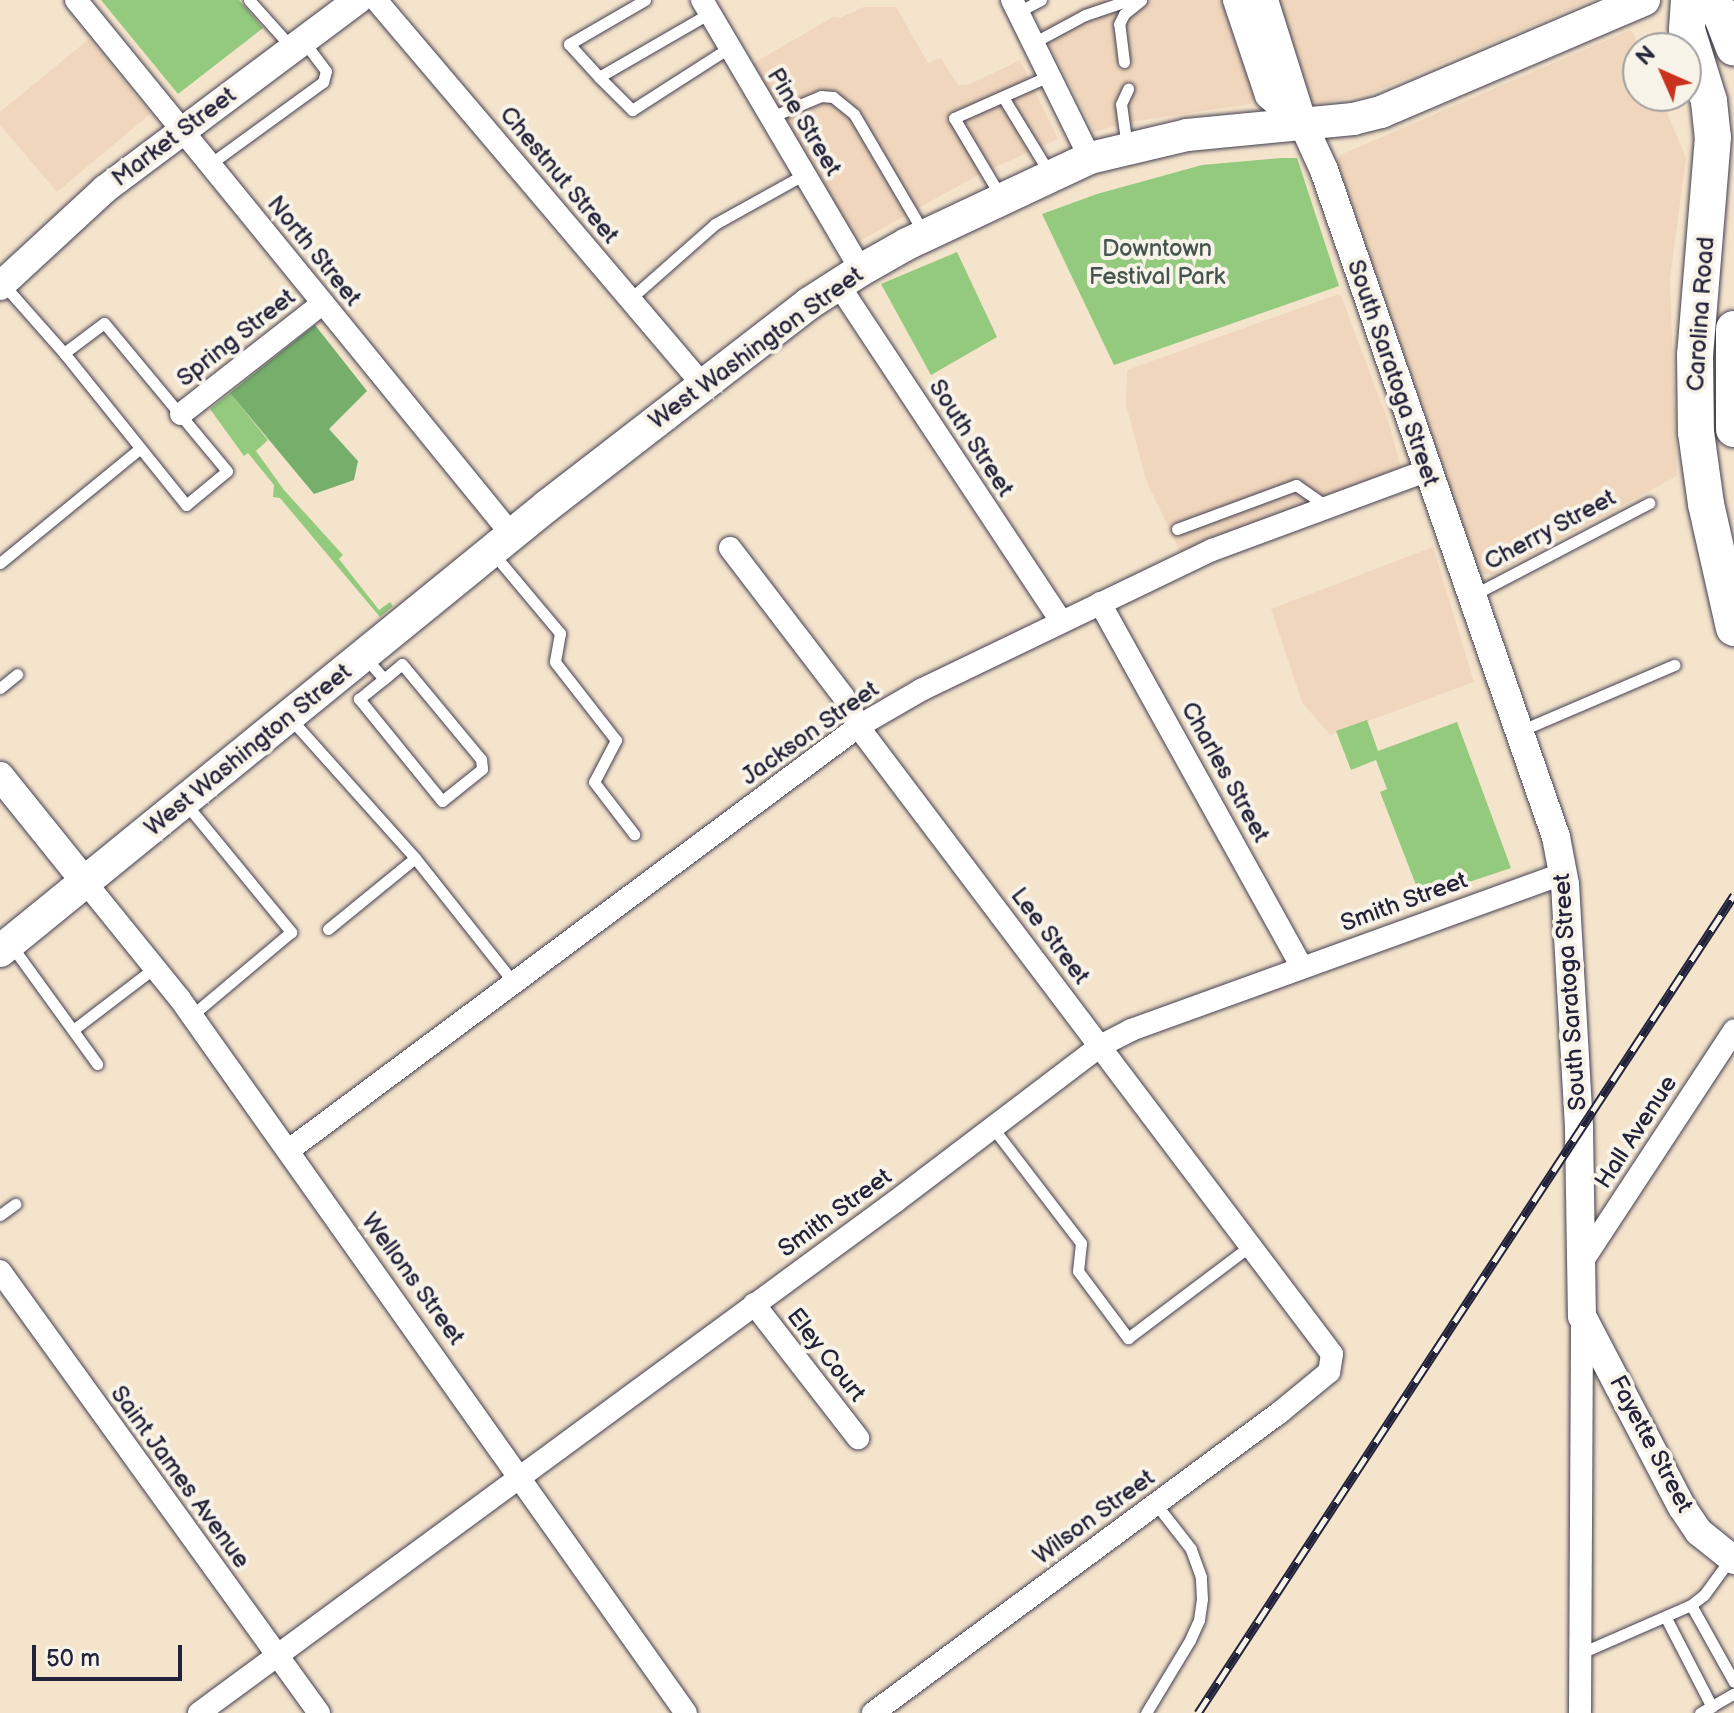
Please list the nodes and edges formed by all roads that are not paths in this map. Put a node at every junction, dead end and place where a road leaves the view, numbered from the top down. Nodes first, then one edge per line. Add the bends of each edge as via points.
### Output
1 (76, 0) edge
2 (249, 0) edge
3 (358, 0) edge
4 (376, 0) edge
5 (645, 0) edge
6 (1041, 0) edge
7 (1129, 0) edge
8 (1141, 0) edge
9 (1237, 0) edge
10 (1264, 0) edge
11 (1644, 0) edge
12 (1689, 0) edge
13 (1707, 0) edge
14 (706, 6) edge
15 (1015, 6) edge
16 (1033, 43) junction
17 (297, 44) junction
18 (730, 47) junction
19 (1734, 48) edge
20 (1124, 62) dead end
21 (1049, 76) junction
22 (599, 77) junction
23 (1128, 89) dead end
24 (1003, 97) junction
25 (771, 117) junction
26 (1303, 124) junction
27 (182, 129) junction
28 (1127, 147) junction
29 (1090, 158) junction
30 (210, 164) junction
31 (805, 174) junction
32 (1050, 174) junction
33 (1002, 198) junction
34 (925, 235) junction
35 (850, 277) junction
36 (1, 285) edge
37 (630, 299) junction
38 (323, 303) junction
39 (1734, 347) edge
40 (64, 353) junction
41 (1695, 354) junction
42 (702, 384) junction
43 (181, 414) junction
44 (1734, 429) edge
45 (138, 450) junction
46 (1426, 471) junction
47 (1649, 503) dead end
48 (1328, 507) junction
49 (1177, 529) dead end
50 (502, 543) junction
51 (730, 548) dead end
52 (0, 563) edge
53 (1472, 596) junction
54 (1100, 603) junction
55 (1061, 621) junction
56 (1734, 628) edge
57 (1674, 665) dead end
58 (374, 668) junction
59 (17, 674) dead end
60 (0, 688) edge
61 (289, 717) junction
62 (859, 726) junction
63 (1520, 731) junction
64 (0, 776) edge
65 (184, 803) junction
66 (634, 834) dead end
67 (415, 858) junction
68 (1564, 873) junction
69 (86, 883) junction
70 (328, 929) dead end
71 (5, 948) edge
72 (154, 968) junction
73 (1302, 968) junction
74 (514, 983) junction
75 (192, 1015) junction
76 (73, 1030) junction
77 (1734, 1031) edge
78 (1100, 1046) junction
79 (97, 1064) dead end
80 (993, 1128) junction
81 (289, 1150) junction
82 (15, 1204) dead end
83 (0, 1215) edge
84 (1250, 1246) junction
85 (1582, 1262) junction
86 (0, 1271) edge
87 (754, 1304) junction
88 (1582, 1316) junction
89 (1332, 1354) joint
90 (858, 1438) dead end
91 (521, 1476) junction
92 (1156, 1504) junction
93 (1733, 1559) edge
94 (1691, 1605) junction
95 (1666, 1618) junction
96 (1580, 1653) junction
97 (278, 1655) junction
98 (1734, 1682) edge
99 (1734, 1693) edge
100 (1712, 1707) junction
101 (199, 1713) edge
102 (319, 1713) edge
103 (686, 1713) edge
104 (873, 1713) edge
105 (1146, 1713) edge
106 (1580, 1713) edge
107 (1700, 1713) edge

1 - 27 street, North Street
2 - 17 lane
3 - 17 street, Market Street
4 - 37 street, Chestnut Street
5 - 22 lane via 569,44
6 - 15 lane
7 - 16 lane via 1085,15
8 - 20 lane via 1119,24
9 - 26 street via 1269,95
10 - 26 street, South Saratoga Street
11 - 26 main road, West Washington Street via 1381,112
12 - 41 main road, Carolina Road via 1687,30 1709,101 1713,137
13 - 19 main road via 1721,14
14 - 18 street, Pine Street
14 - 22 lane
15 - 16 street
16 - 21 street
17 - 27 street, Market Street
17 - 30 lane via 326,71 323,82
18 - 22 lane via 632,110
18 - 25 street, Pine Street
21 - 24 lane
21 - 29 street
23 - 28 lane via 1121,104
24 - 32 lane
24 - 33 lane via 954,118
25 - 31 street, Pine Street
25 - 34 lane via 821,96 833,97 854,114
26 - 28 main road, West Washington Street via 1187,135
26 - 46 street, South Saratoga Street via 1324,170
27 - 30 street, North Street
27 - 36 street, Market Street via 105,189
28 - 29 main road, West Washington Street
29 - 32 main road, West Washington Street
30 - 38 street, North Street
31 - 35 street, Pine Street
31 - 37 lane via 715,224
32 - 33 main road, West Washington Street
33 - 34 main road, West Washington Street
34 - 35 main road, West Washington Street
35 - 42 main road, West Washington Street
35 - 55 street, South Street
36 - 40 lane
37 - 42 street, Chestnut Street
38 - 43 street, Spring Street
38 - 50 street, North Street
39 - 41 street
39 - 44 main road, Carolina Road
40 - 43 lane via 104,323
40 - 45 lane
41 - 56 main road, Carolina Road via 1696,432
42 - 50 main road, West Washington Street
43 - 45 lane via 227,471 186,505
45 - 52 lane
46 - 48 street, Jackson Street
46 - 53 street, South Saratoga Street
47 - 53 lane, Cherry Street
48 - 49 lane via 1296,485
48 - 54 street, Jackson Street via 1212,550
50 - 58 main road, West Washington Street
50 - 66 lane via 560,633 555,662 616,740 594,782
51 - 62 street, Lee Street via 843,696
53 - 63 street, South Saratoga Street
54 - 55 street, Jackson Street
54 - 73 street, Charles Street
55 - 62 street, Jackson Street
57 - 63 lane
58 - 58 lane via 402,664 481,759 482,769 442,801 359,699
58 - 61 main road, West Washington Street
59 - 60 lane
61 - 65 main road, West Washington Street
61 - 67 lane
62 - 74 street, Jackson Street
62 - 78 street, Lee Street
63 - 68 street, South Saratoga Street
64 - 69 street
65 - 69 main road, West Washington Street
65 - 75 lane via 291,932
67 - 70 lane
67 - 74 lane
68 - 73 street, Smith Street
68 - 85 street, South Saratoga Street
69 - 71 main road, West Washington Street
69 - 72 street, Wellons Street
71 - 76 lane
72 - 75 street, Wellons Street
72 - 76 lane
73 - 78 street, Smith Street
74 - 81 street, Jackson Street
75 - 81 street, Wellons Street
76 - 79 lane
77 - 85 street, Hall Avenue
78 - 80 street, Smith Street
78 - 84 street, Lee Street
80 - 84 lane via 1081,1243 1078,1271 1128,1338
80 - 87 street, Smith Street
81 - 91 street, Wellons Street
82 - 83 lane
84 - 89 street, Lee Street
85 - 88 street, South Saratoga Street
86 - 97 street, Saint James Avenue
87 - 90 street, Eley Court
87 - 91 street, Smith Street
88 - 93 street, Fayette Street via 1682,1507 1699,1532
88 - 96 street, South Saratoga Street
89 - 92 street, Wilson Street via 1329,1372
91 - 97 street, Smith Street
91 - 103 street, Wellons Street
92 - 104 street, Wilson Street
92 - 105 lane via 1191,1549 1202,1599 1190,1640
93 - 94 lane
94 - 95 lane
94 - 98 lane
95 - 96 lane
95 - 100 lane
96 - 106 street, South Saratoga Street
97 - 101 street, Smith Street
97 - 102 street, Saint James Avenue
99 - 100 lane
100 - 107 lane

